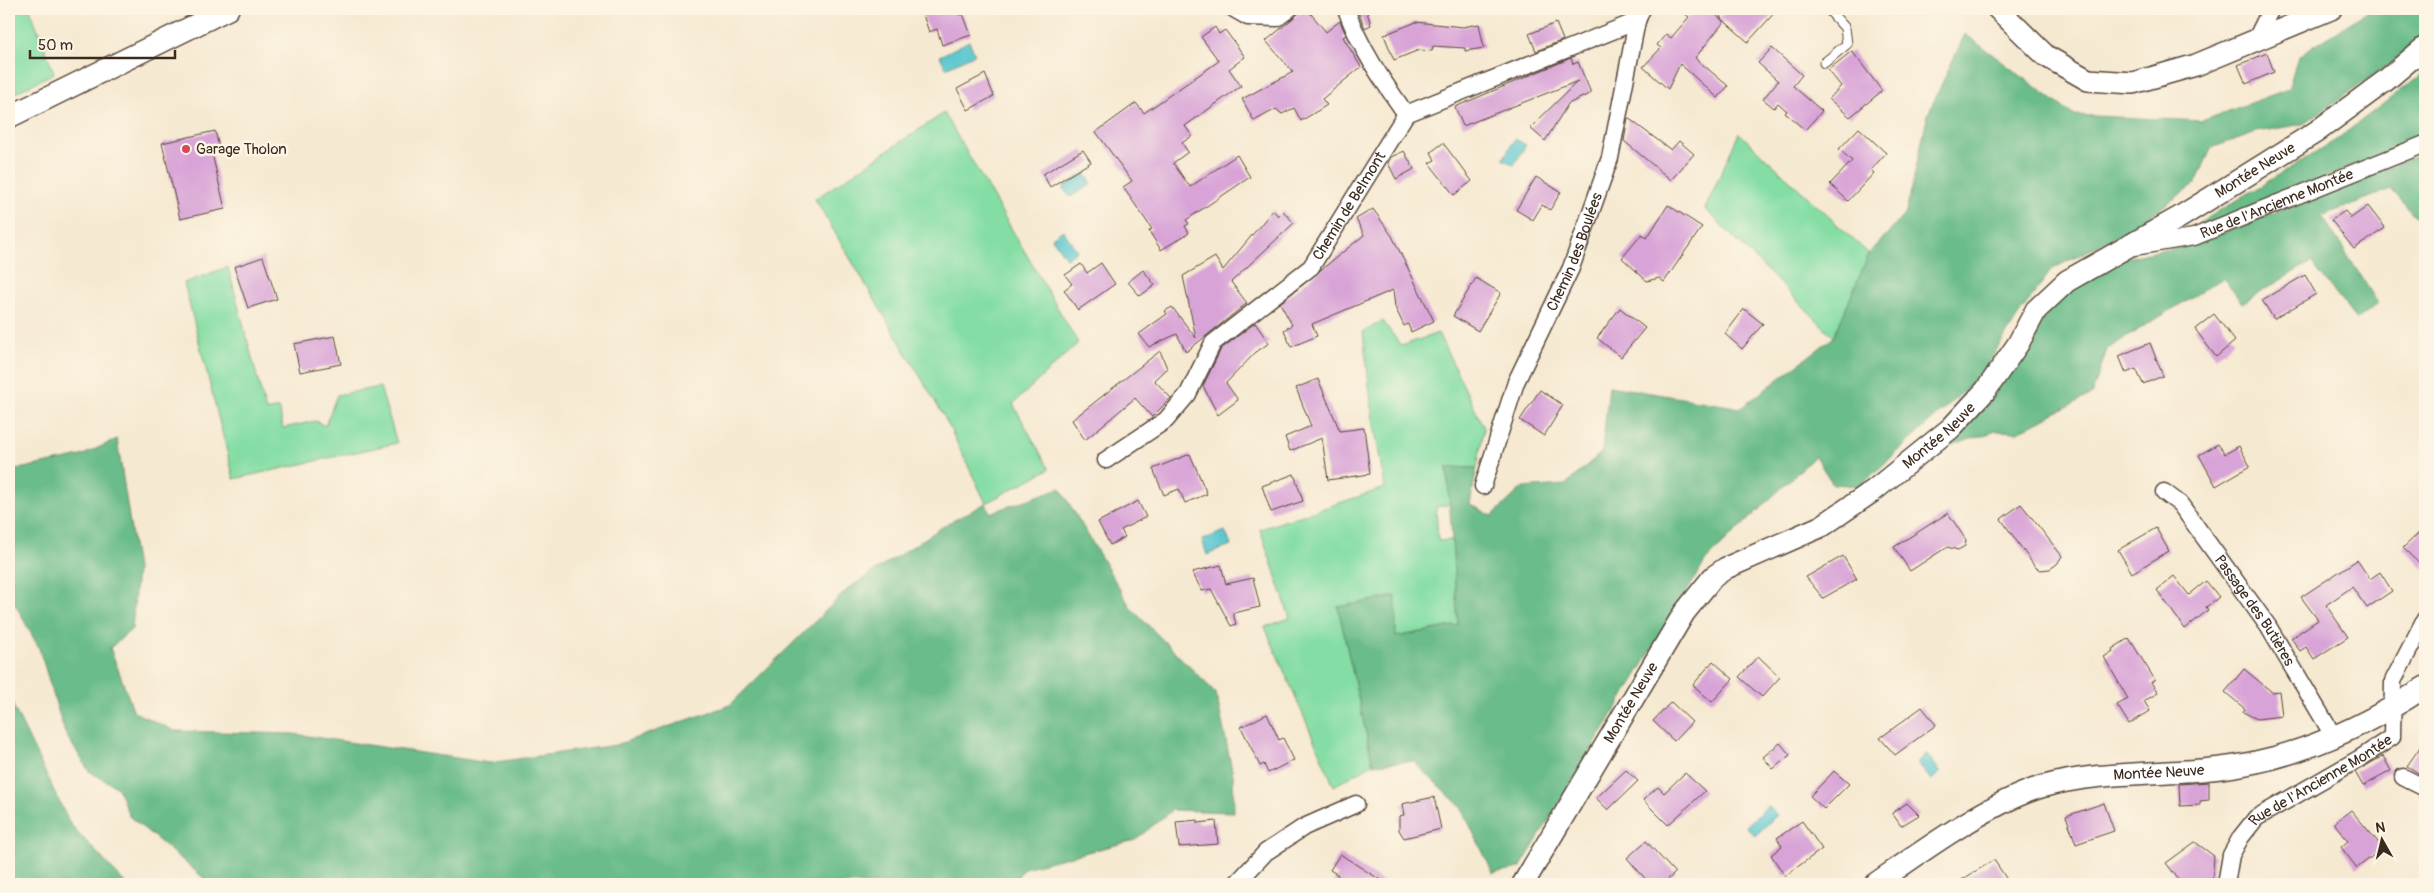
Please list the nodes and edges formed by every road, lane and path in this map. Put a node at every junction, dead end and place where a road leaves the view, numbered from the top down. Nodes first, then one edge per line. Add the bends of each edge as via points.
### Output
1 (228, 9) edge
2 (1234, 9) edge
3 (1290, 9) edge
4 (1346, 9) edge
5 (1828, 9) edge
6 (1998, 9) edge
7 (2271, 9) edge
8 (2331, 9) edge
9 (1640, 15) edge
10 (2255, 41) junction
11 (2425, 47) edge
12 (1824, 63) dead end
13 (1406, 114) junction
14 (9, 117) edge
15 (2425, 144) edge
16 (2124, 248) junction
17 (1106, 460) dead end
18 (1483, 486) dead end
19 (2164, 492) dead end
20 (2425, 619) edge
21 (2425, 687) edge
22 (2393, 708) junction
23 (2334, 737) junction
24 (2403, 776) dead end
25 (2425, 788) edge
26 (1356, 804) dead end
27 (1236, 884) edge
28 (1523, 884) edge
29 (1875, 884) edge
30 (2226, 884) edge

1 - 14 street
2 - 3 street via 1248,17 1277,18
4 - 13 street via 1371,65
5 - 12 lane via 1845,28 1847,44
6 - 10 street via 2046,56 2088,80 2133,83 2196,65
7 - 10 street
8 - 10 street
9 - 13 street
9 - 18 street, Chemin des Boulées via 1610,158 1570,268 1516,382
11 - 16 street, Montée Neuve via 2316,132
13 - 17 street, Chemin de Belmont via 1311,267 1213,343 1188,394 1166,420
15 - 16 street, Rue de l'Ancienne Montée via 2194,237
16 - 28 street, Montée Neuve via 2067,281 2036,310 2018,344 1986,390 1951,428 1873,491 1822,526 1726,568 1713,577 1684,613
19 - 23 street, Passage des Butières via 2180,504 2268,626
20 - 22 street, Rue de l'Ancienne Montée via 2394,681
21 - 22 street, Montée Neuve
22 - 23 street, Montée Neuve
22 - 30 street, Rue de l'Ancienne Montée via 2392,737 2256,818 2231,855
23 - 29 street, Montée Neuve via 2255,763 2079,779 2023,793
24 - 25 street
26 - 27 street via 1304,827 1266,852

